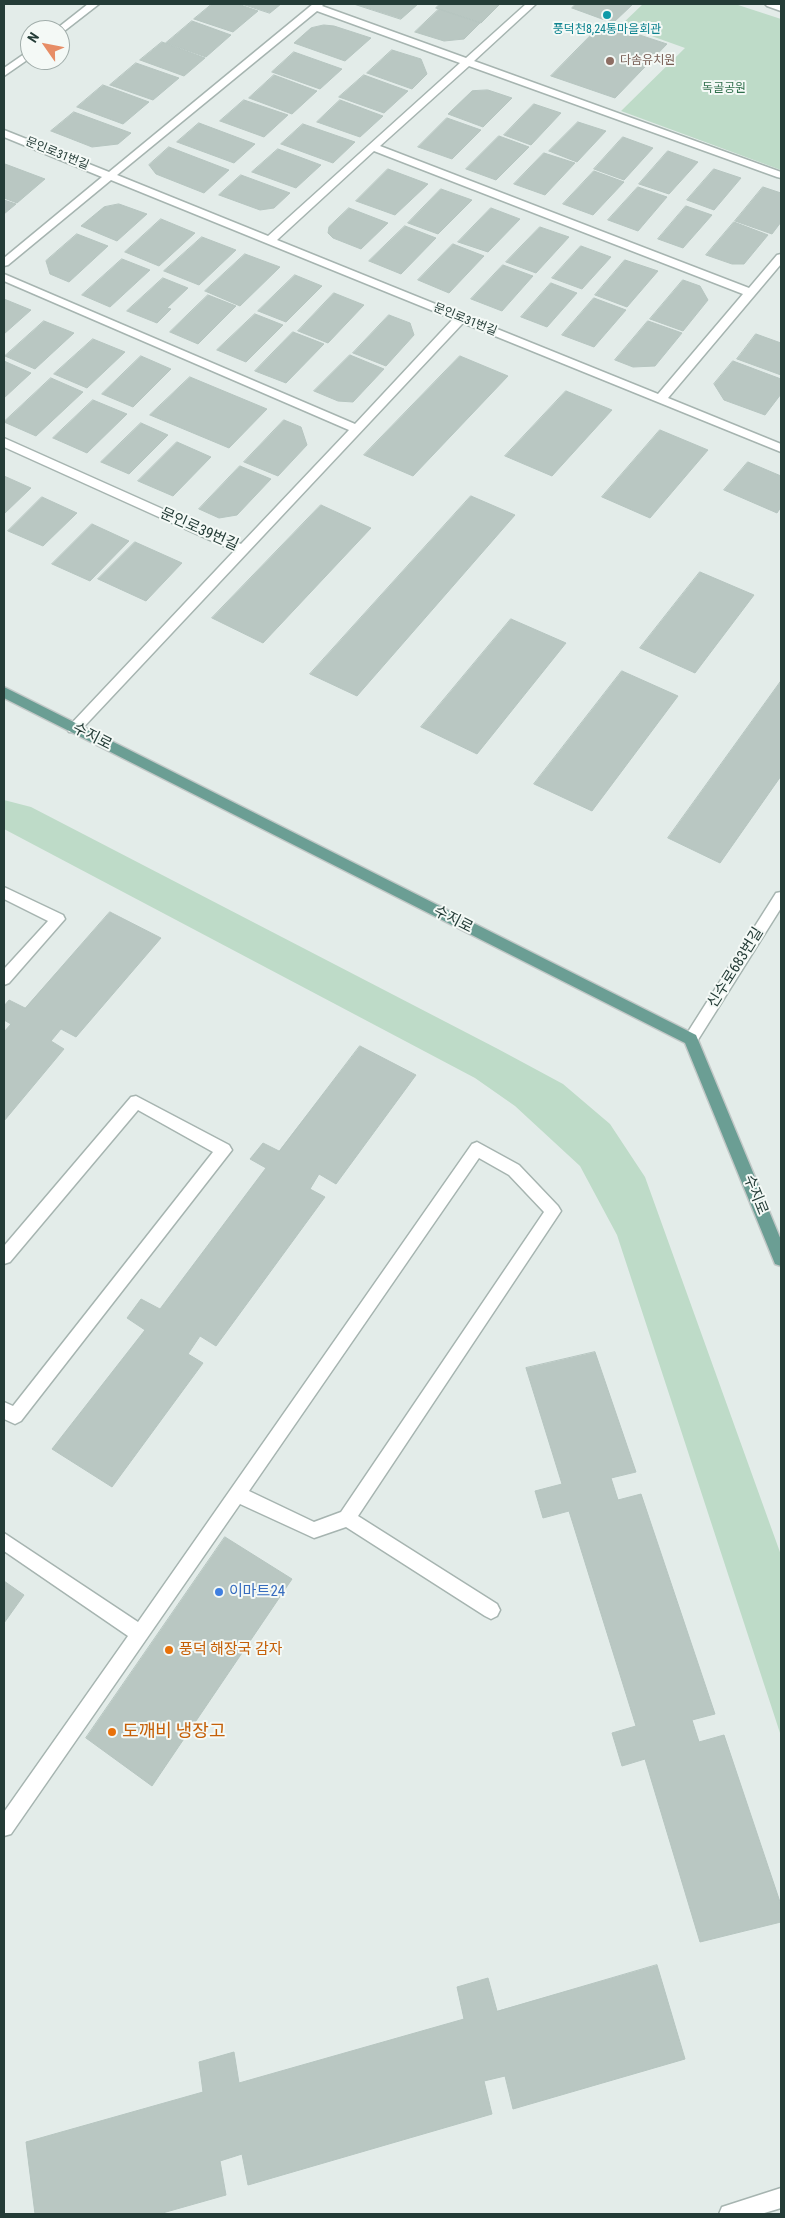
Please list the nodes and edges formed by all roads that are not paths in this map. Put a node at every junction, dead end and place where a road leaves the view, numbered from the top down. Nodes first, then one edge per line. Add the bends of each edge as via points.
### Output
1 (94, 4) edge
2 (531, 4) edge
3 (770, 4) edge
4 (317, 5) edge
5 (781, 8) edge
6 (70, 22) edge
7 (20, 61) edge
8 (467, 62) junction
9 (4, 73) edge
10 (4, 133) edge
11 (373, 147) junction
12 (781, 175) edge
13 (110, 176) junction
14 (269, 241) junction
15 (781, 257) edge
16 (4, 263) edge
17 (4, 277) edge
18 (751, 293) junction
19 (461, 318) junction
20 (660, 399) junction
21 (357, 429) junction
22 (4, 442) edge
23 (781, 448) edge
24 (242, 550) junction
25 (4, 692) edge
26 (74, 728) junction
27 (4, 893) edge
28 (781, 897) edge
29 (4, 979) edge
30 (691, 1039) junction
31 (4, 1257) edge
32 (781, 1259) edge
33 (4, 1410) edge
34 (238, 1494) junction
35 (347, 1518) junction
36 (4, 1541) edge
37 (491, 1610) dead end
38 (140, 1634) junction
39 (4, 1827) edge
40 (781, 2198) edge
41 (729, 2214) edge

1 - 6 street
2 - 8 street
3 - 5 street
4 - 8 street
4 - 13 street
7 - 9 street
8 - 11 street
8 - 12 street
10 - 13 street, 문인로31번길
11 - 14 street
11 - 18 street
13 - 14 street, 문인로31번길
13 - 16 street
14 - 19 street, 문인로31번길
15 - 18 street
17 - 21 street
18 - 20 street
19 - 20 street, 문인로31번길
19 - 21 street, 문인로39번길
20 - 23 street, 문인로31번길
21 - 24 street, 문인로39번길
22 - 24 street, 문인로39번길
24 - 26 street
25 - 26 main road, 수지로
26 - 30 main road, 수지로
27 - 29 street via 58,919
28 - 30 street, 신수로683번길
30 - 32 main road, 수지로
31 - 33 street via 136,1102 224,1150 15,1416
34 - 35 street via 314,1530
34 - 35 street via 477,1149 514,1170 553,1211
34 - 38 street
35 - 37 street
36 - 38 street
38 - 39 street
40 - 41 street

